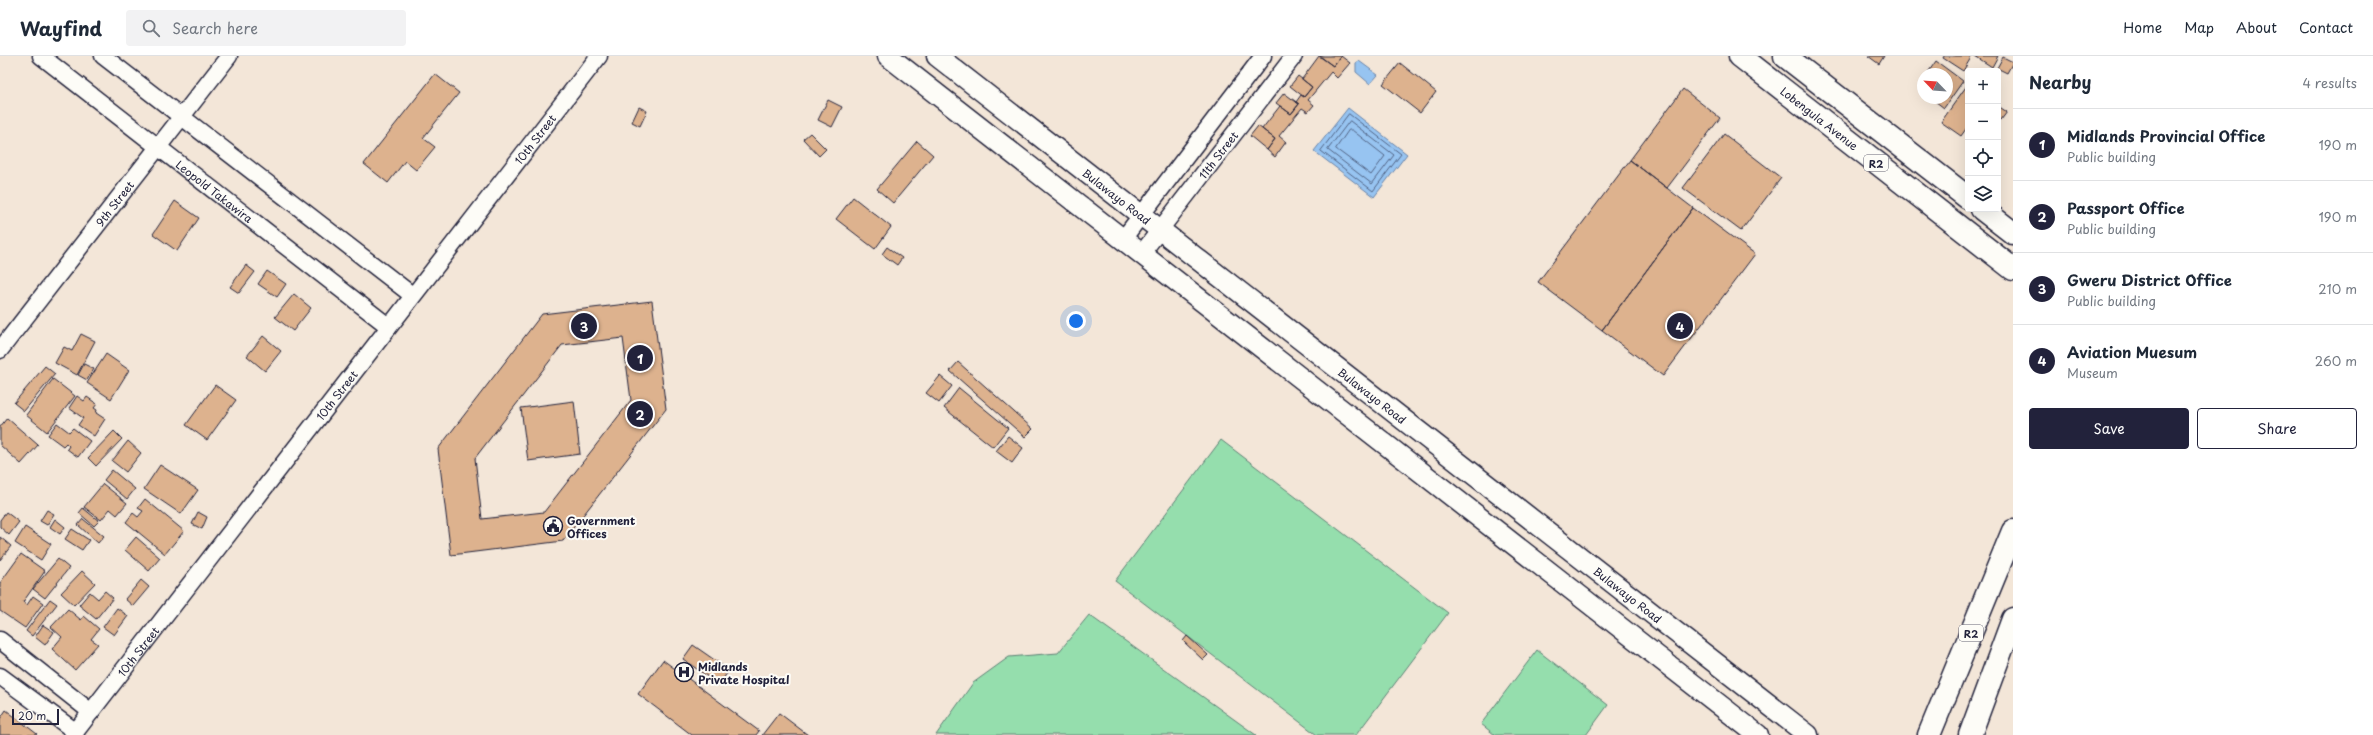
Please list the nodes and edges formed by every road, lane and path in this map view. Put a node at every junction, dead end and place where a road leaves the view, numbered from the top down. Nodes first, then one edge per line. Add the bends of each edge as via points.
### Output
1 (41, 56) edge
2 (104, 56) edge
3 (229, 56) edge
4 (599, 56) edge
5 (888, 56) edge
6 (937, 56) edge
7 (1263, 56) edge
8 (1294, 56) edge
9 (1740, 56) edge
10 (1785, 56) edge
11 (183, 116) junction
12 (158, 148) junction
13 (1965, 196) edge
14 (1986, 212) edge
15 (1142, 215) junction
16 (1160, 229) junction
17 (2013, 233) edge
18 (1124, 239) junction
19 (1142, 254) junction
20 (2013, 269) edge
21 (412, 295) junction
22 (388, 326) junction
23 (0, 350) edge
24 (2013, 531) edge
25 (2013, 619) edge
26 (0, 640) edge
27 (0, 676) edge
28 (91, 712) junction
29 (1788, 729) edge
30 (75, 733) edge
31 (1758, 735) edge
32 (1808, 735) edge
33 (1929, 735) edge
34 (1970, 735) edge

1 - 12 street, Leopold Takawira
2 - 11 street
3 - 11 street, 9th Street
4 - 21 street, 10th Street
5 - 18 street
6 - 15 street, Bulawayo Road
7 - 15 street, 11th Street
8 - 16 street, 11th Street
9 - 20 highway, Lobengula Avenue / R2
10 - 13 highway, R2
11 - 12 street, 9th Street
11 - 21 street
12 - 22 street, Leopold Takawira
12 - 23 street, 9th Street
14 - 17 highway
15 - 16 street, Bulawayo Road
15 - 18 street, 11th Street
16 - 19 street, 11th Street
16 - 29 street, Bulawayo Road
18 - 19 street
19 - 31 street
21 - 22 street, 10th Street
22 - 28 street, 10th Street
24 - 33 highway, R2
25 - 34 highway
26 - 28 street
27 - 30 street
28 - 30 street, 10th Street
29 - 32 street, Bulawayo Road

